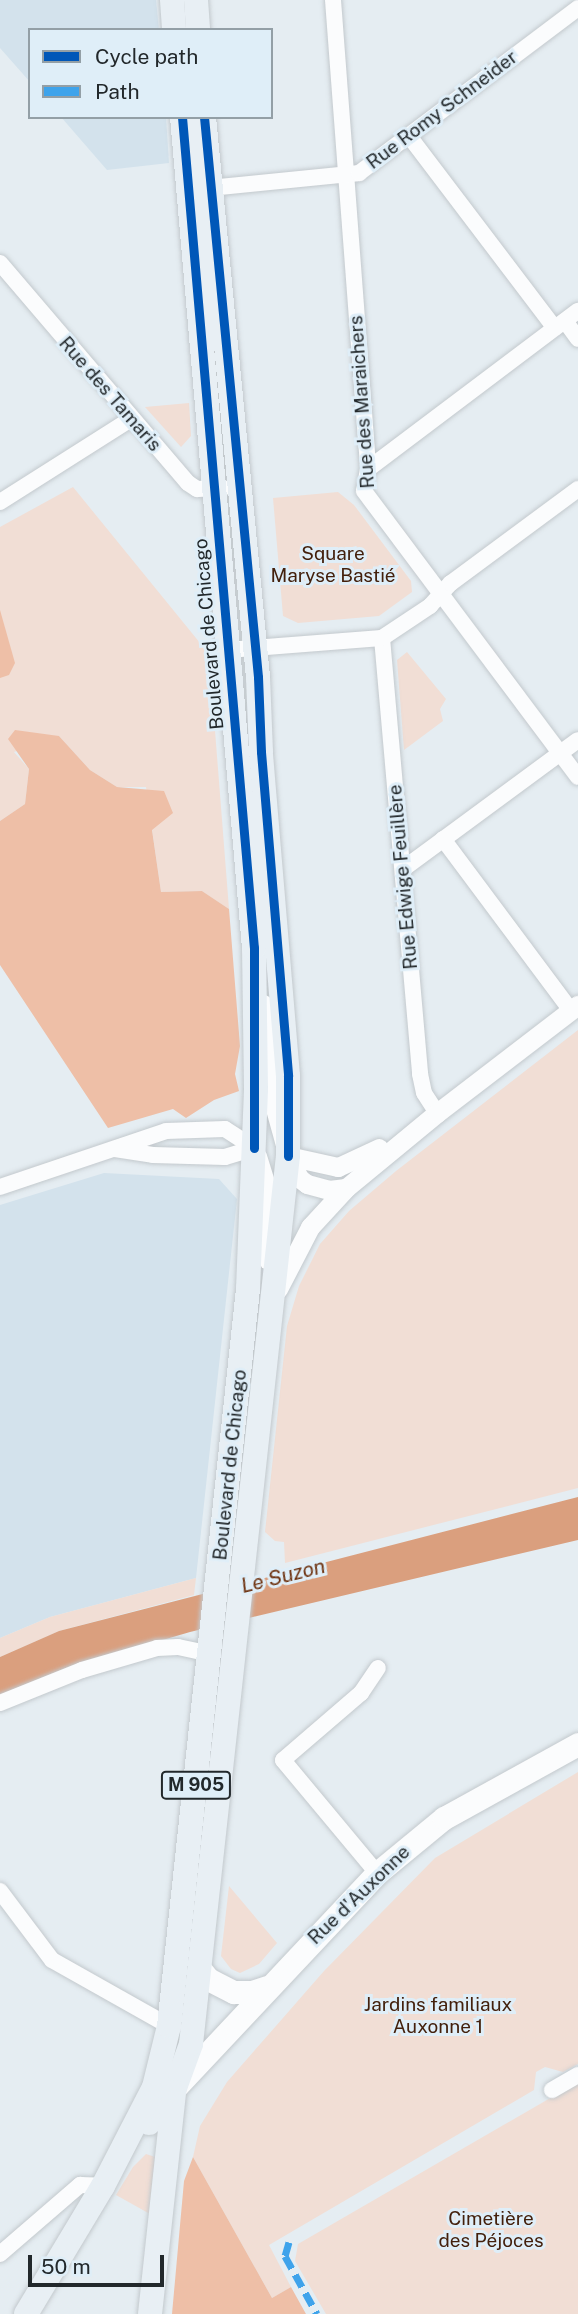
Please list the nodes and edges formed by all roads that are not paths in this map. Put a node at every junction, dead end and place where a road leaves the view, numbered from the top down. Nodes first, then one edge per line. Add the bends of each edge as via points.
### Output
1 (172, 0) edge
2 (196, 0) edge
3 (333, 0) edge
4 (578, 8) edge
5 (174, 28) edge
6 (198, 28) edge
7 (182, 119) edge
8 (204, 119) edge
9 (409, 136) junction
10 (345, 175) junction
11 (210, 188) junction
12 (0, 263) edge
13 (566, 320) edge
14 (578, 339) edge
15 (131, 419) junction
16 (369, 469) junction
17 (240, 487) junction
18 (214, 489) junction
19 (578, 489) edge
20 (0, 502) edge
21 (442, 594) junction
22 (382, 638) junction
23 (255, 648) junction
24 (228, 650) junction
25 (578, 740) edge
26 (560, 753) junction
27 (578, 777) edge
28 (443, 839) junction
29 (403, 869) junction
30 (254, 948) junction
31 (574, 1008) edge
32 (437, 1113) junction
33 (254, 1148) junction
34 (113, 1149) junction
35 (288, 1156) junction
36 (0, 1187) edge
37 (346, 1188) junction
38 (272, 1303) junction
39 (219, 1642) junction
40 (378, 1668) dead end
41 (0, 1703) edge
42 (578, 1744) edge
43 (377, 1872) junction
44 (0, 1891) edge
45 (179, 1935) junction
46 (200, 1969) junction
47 (267, 1987) junction
48 (169, 2026) junction
49 (578, 2075) edge
50 (174, 2088) junction
51 (552, 2090) dead end
52 (103, 2186) junction
53 (0, 2254) edge
54 (26, 2314) edge
55 (150, 2314) edge

1 - 5 main road
2 - 6 main road
3 - 10 street, Rue des Maraichers
4 - 9 street, Rue Romy Schneider
7 - 18 main road, Boulevard de Chicago
8 - 11 main road, Boulevard de Chicago
9 - 10 street, Rue Romy Schneider via 359,173
9 - 13 street
10 - 11 street, Rue Romy Schneider
10 - 16 street, Rue des Maraichers
11 - 17 main road, Boulevard de Chicago
12 - 15 street, Rue des Tamaris
13 - 14 street
13 - 16 street
15 - 18 street, Rue des Tamaris via 192,488
15 - 20 street
16 - 21 street, Rue des Maraichers via 364,491
17 - 18 street, Rue des Tamaris
17 - 23 main road, Boulevard de Chicago
18 - 24 main road, Boulevard de Chicago
19 - 21 street
21 - 22 street
21 - 26 street, Rue des Maraichers
22 - 23 street
22 - 29 street, Rue Edwige Feuillère
23 - 24 street
23 - 35 main road, Boulevard de Chicago via 288,1076
24 - 30 main road, Boulevard de Chicago
25 - 26 street
26 - 27 street, Rue des Maraichers
26 - 28 street
28 - 29 street
28 - 31 street
29 - 32 street, Rue Edwige Feuillère via 420,1074 424,1093
30 - 33 main road, Boulevard de Chicago
30 - 35 street via 271,1050 274,1105
31 - 32 street
32 - 35 street via 344,1167
32 - 37 street
33 - 34 street via 225,1157
33 - 34 street via 225,1129 204,1129 152,1133
33 - 35 main road
33 - 38 street via 268,1191
33 - 39 main road, Boulevard de Chicago via 245,1332 218,1576
34 - 36 street
35 - 37 street via 307,1184 329,1190
35 - 38 main road, Boulevard de Chicago
37 - 38 street via 310,1227
38 - 39 main road, Boulevard de Chicago via 242,1570
39 - 41 street via 157,1648 82,1670
39 - 45 main road, Boulevard de Chicago / M 905
39 - 46 main road, Boulevard de Chicago
40 - 43 street via 361,1693 283,1760
42 - 43 main road, Rue d'Auxonne via 444,1818
43 - 47 main road, Rue d'Auxonne
44 - 48 street via 52,1960
45 - 48 main road, Boulevard de Chicago / M 905
45 - 50 main road via 187,1966
46 - 47 main road via 208,1979 234,1992
46 - 50 main road, Boulevard de Chicago via 191,2044
47 - 50 main road, Rue d'Auxonne
48 - 52 main road, Boulevard de Chicago via 154,2087
49 - 51 street
50 - 52 main road
50 - 55 main road
52 - 53 street via 80,2185
52 - 54 main road

